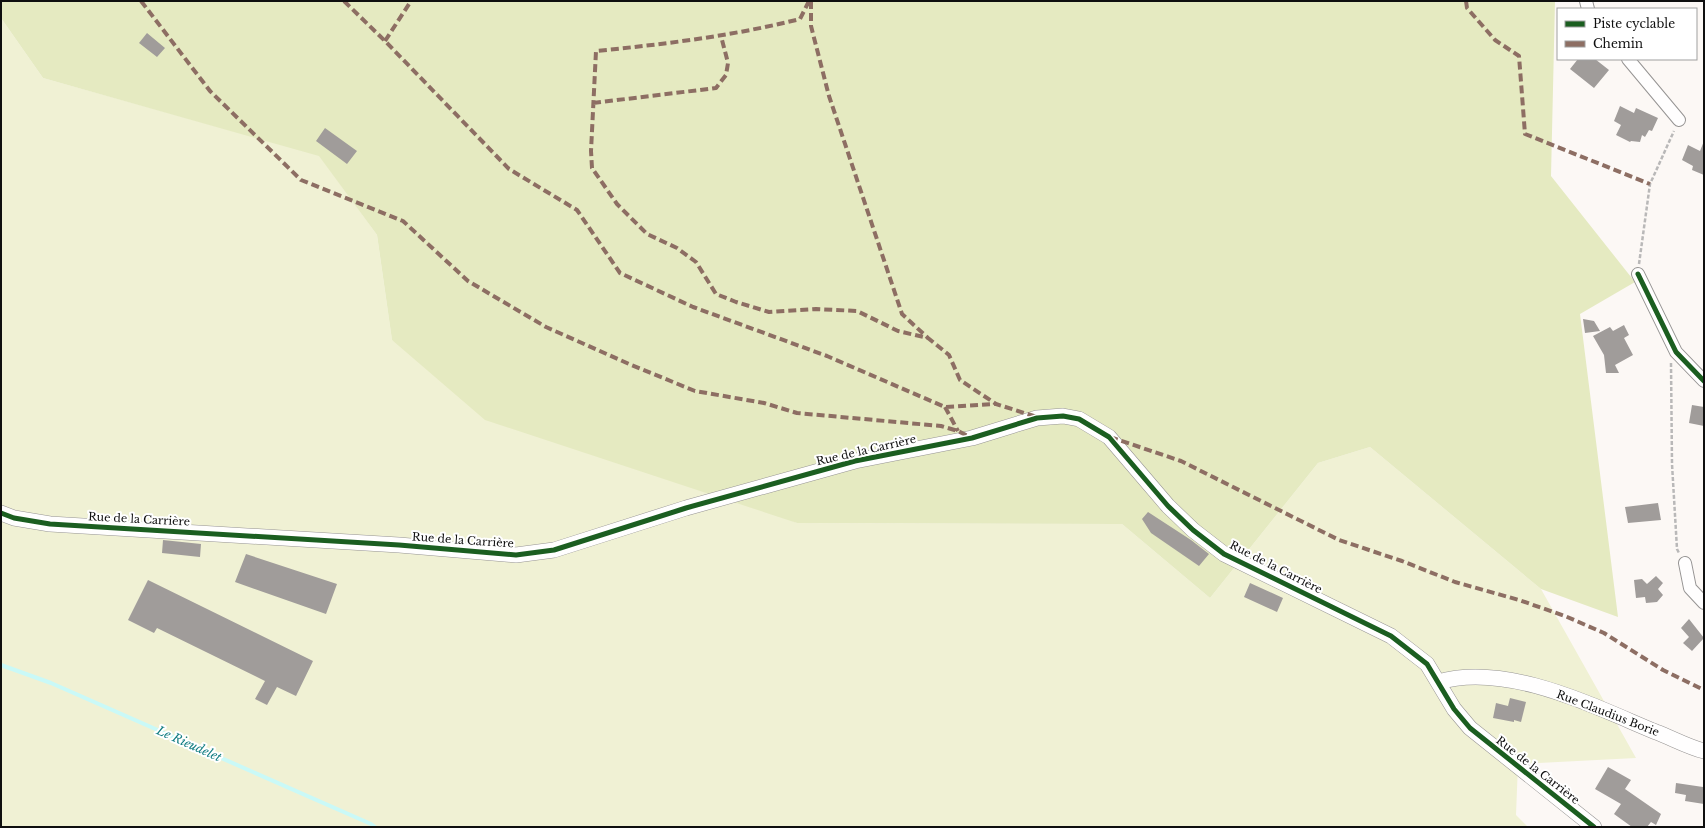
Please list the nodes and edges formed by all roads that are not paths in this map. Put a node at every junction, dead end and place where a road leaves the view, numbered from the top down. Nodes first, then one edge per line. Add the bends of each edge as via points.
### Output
1 (1629, 60) edge
2 (1679, 120) road end
3 (1638, 274) road end
4 (1704, 381) edge
5 (1, 513) edge
6 (1685, 563) road end
7 (1704, 603) edge
8 (1438, 682) junction
9 (1704, 751) edge
10 (1594, 827) edge

1 - 2 street
3 - 4 street via 1676,352
5 - 8 street, Rue de la Carrière via 14,518 50,524 399,545 516,555 554,550 686,508 855,460 972,438 1037,418 1063,416 1079,420 1109,436 1168,506 1224,554 1391,636 1427,664
6 - 7 street via 1690,588
8 - 9 street, Rue Claudius Borie via 1488,677 1542,688 1590,704
8 - 10 street, Rue de la Carrière via 1454,709 1470,728

